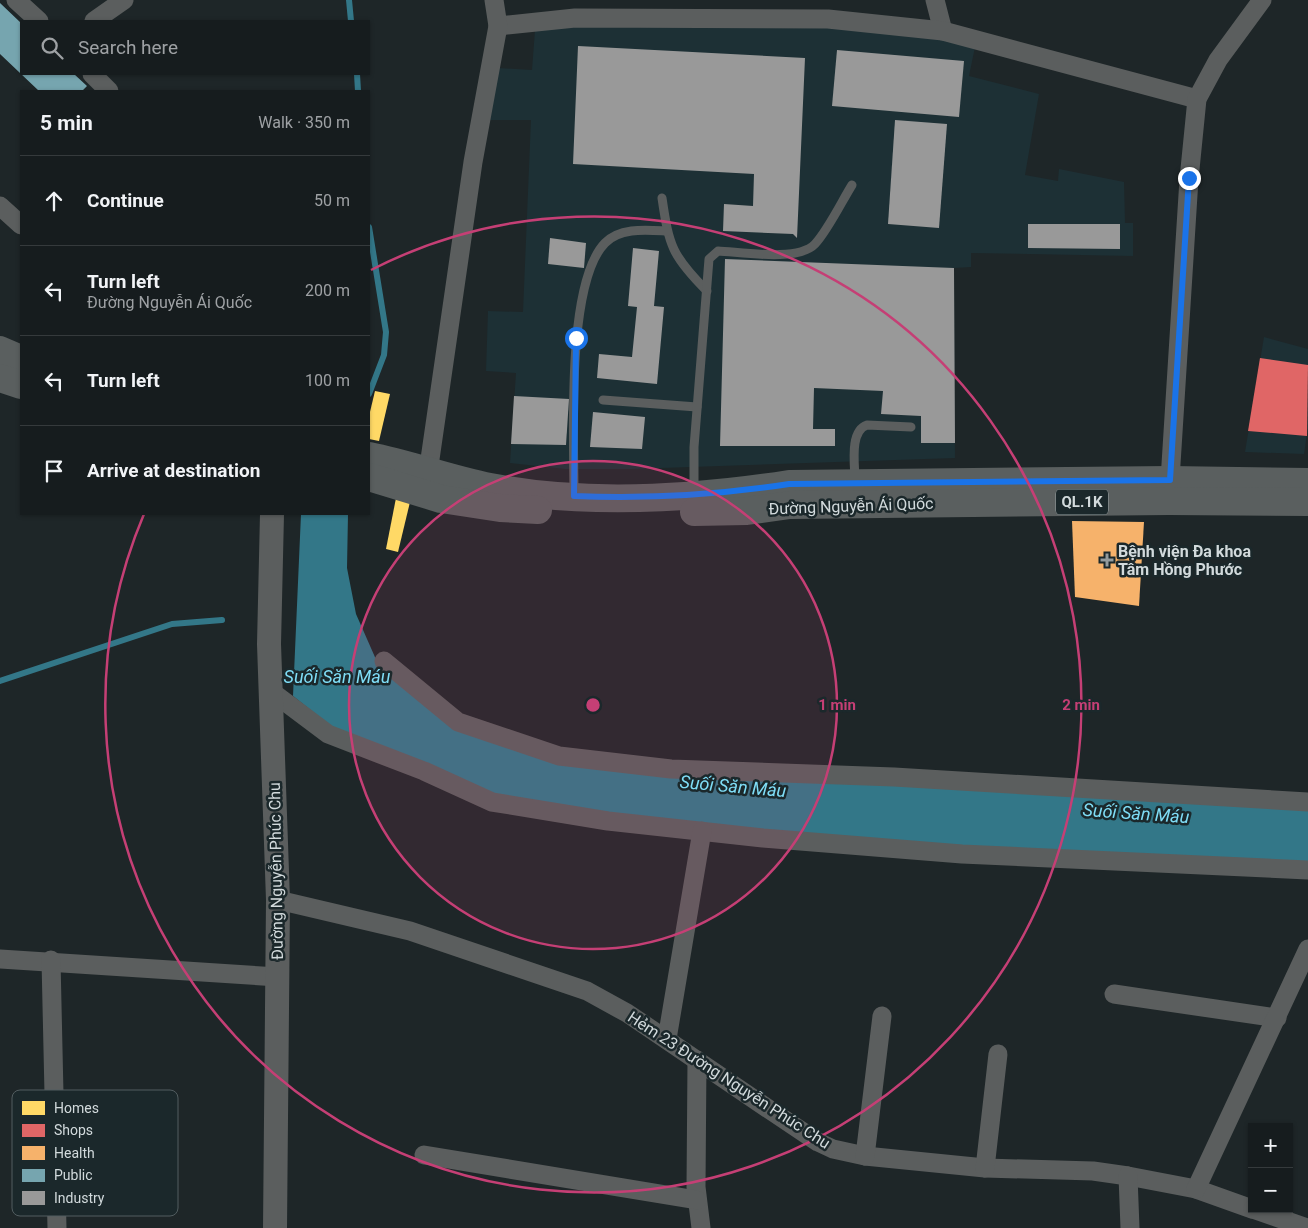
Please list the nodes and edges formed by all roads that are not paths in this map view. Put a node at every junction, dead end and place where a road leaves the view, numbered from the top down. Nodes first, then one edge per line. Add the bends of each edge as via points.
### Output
1 (16, 0) edge
2 (124, 0) edge
3 (494, 0) edge
4 (935, 0) edge
5 (1262, 0) edge
6 (38, 20) edge
7 (95, 20) edge
8 (498, 26) junction
9 (943, 31) junction
10 (93, 75) edge
11 (108, 90) edge
12 (1197, 99) junction
13 (852, 185) dead end
14 (662, 198) dead end
15 (0, 206) edge
16 (20, 224) edge
17 (667, 231) junction
18 (707, 291) junction
19 (0, 350) edge
20 (20, 358) edge
21 (0, 378) edge
22 (20, 385) edge
23 (603, 400) dead end
24 (698, 407) junction
25 (911, 427) dead end
26 (372, 467) edge
27 (428, 473) junction
28 (1170, 480) junction
29 (1308, 482) edge
30 (694, 494) junction
31 (847, 494) junction
32 (574, 496) junction
33 (1308, 502) edge
34 (272, 515) edge
35 (384, 661) dead end
36 (272, 692) junction
37 (1308, 802) edge
38 (702, 831) junction
39 (1308, 870) edge
40 (278, 900) junction
41 (1308, 949) edge
42 (0, 959) edge
43 (51, 960) junction
44 (278, 977) junction
45 (1114, 994) dead end
46 (882, 1016) dead end
47 (1277, 1018) junction
48 (667, 1039) junction
49 (998, 1054) dead end
50 (697, 1060) junction
51 (54, 1090) edge
52 (424, 1155) dead end
53 (865, 1156) junction
54 (985, 1168) junction
55 (1128, 1176) junction
56 (1196, 1189) junction
57 (697, 1200) junction
58 (1248, 1207) edge
59 (1264, 1213) edge
60 (275, 1228) edge
61 (700, 1228) edge
62 (1130, 1228) edge
63 (1307, 1228) edge

1 - 6 street
2 - 7 street
3 - 8 street
4 - 9 street
5 - 12 street via 1218,60
8 - 9 street via 576,18 828,19
8 - 27 street via 473,162
9 - 12 street
10 - 11 street
12 - 28 street
13 - 18 lane via 815,244 804,251 791,254 713,253
14 - 17 lane
15 - 16 street
17 - 18 lane via 677,258
17 - 32 lane via 636,230 614,237 605,243 587,279 576,338
18 - 24 lane
19 - 20 main road
21 - 22 main road
23 - 24 lane
24 - 30 lane
25 - 31 lane via 867,425 860,429 856,436
26 - 27 main road, Đường Nguyễn Ái Quốc / QL.1K
26 - 31 main road, Đường Nguyễn Ái Quốc / QL.1K via 441,499 500,508 747,511
27 - 32 main road, Đường Nguyễn Ái Quốc / QL.1K via 523,492
28 - 29 main road, Đường Nguyễn Ái Quốc / QL.1K
28 - 31 main road, Đường Nguyễn Ái Quốc / QL.1K
30 - 31 main road, Đường Nguyễn Ái Quốc / QL.1K via 789,484
30 - 32 main road, Đường Nguyễn Ái Quốc / QL.1K via 628,498
31 - 33 main road, Đường Nguyễn Ái Quốc / QL.1K
34 - 36 street, Đường Nguyễn Phúc Chu via 269,564
35 - 37 street via 458,722 559,756 671,769 885,776
36 - 38 street via 328,734 424,771 492,802 608,821
36 - 40 street, Đường Nguyễn Phúc Chu
38 - 39 street via 962,854
38 - 48 street
40 - 44 street, Đường Nguyễn Phúc Chu
40 - 48 street, Hẻm 23 Đường Nguyễn Phúc Chu via 410,931 547,976 588,991
41 - 47 street
42 - 43 street
43 - 44 street
43 - 51 street
44 - 60 street, Đường Nguyễn Phúc Chu
45 - 47 street
46 - 53 street
47 - 56 street
48 - 50 street, Hẻm 23 Đường Nguyễn Phúc Chu
49 - 54 street
50 - 53 street, Hẻm 23 Đường Nguyễn Phúc Chu via 818,1142
50 - 57 street
52 - 57 street
53 - 54 street, Hẻm 23 Đường Nguyễn Phúc Chu
54 - 55 street, Hẻm 23 Đường Nguyễn Phúc Chu via 1093,1171
55 - 56 street, Hẻm 23 Đường Nguyễn Phúc Chu
55 - 62 street
56 - 58 street, Hẻm 23 Đường Nguyễn Phúc Chu
57 - 61 street
59 - 63 street, Hẻm 23 Đường Nguyễn Phúc Chu

